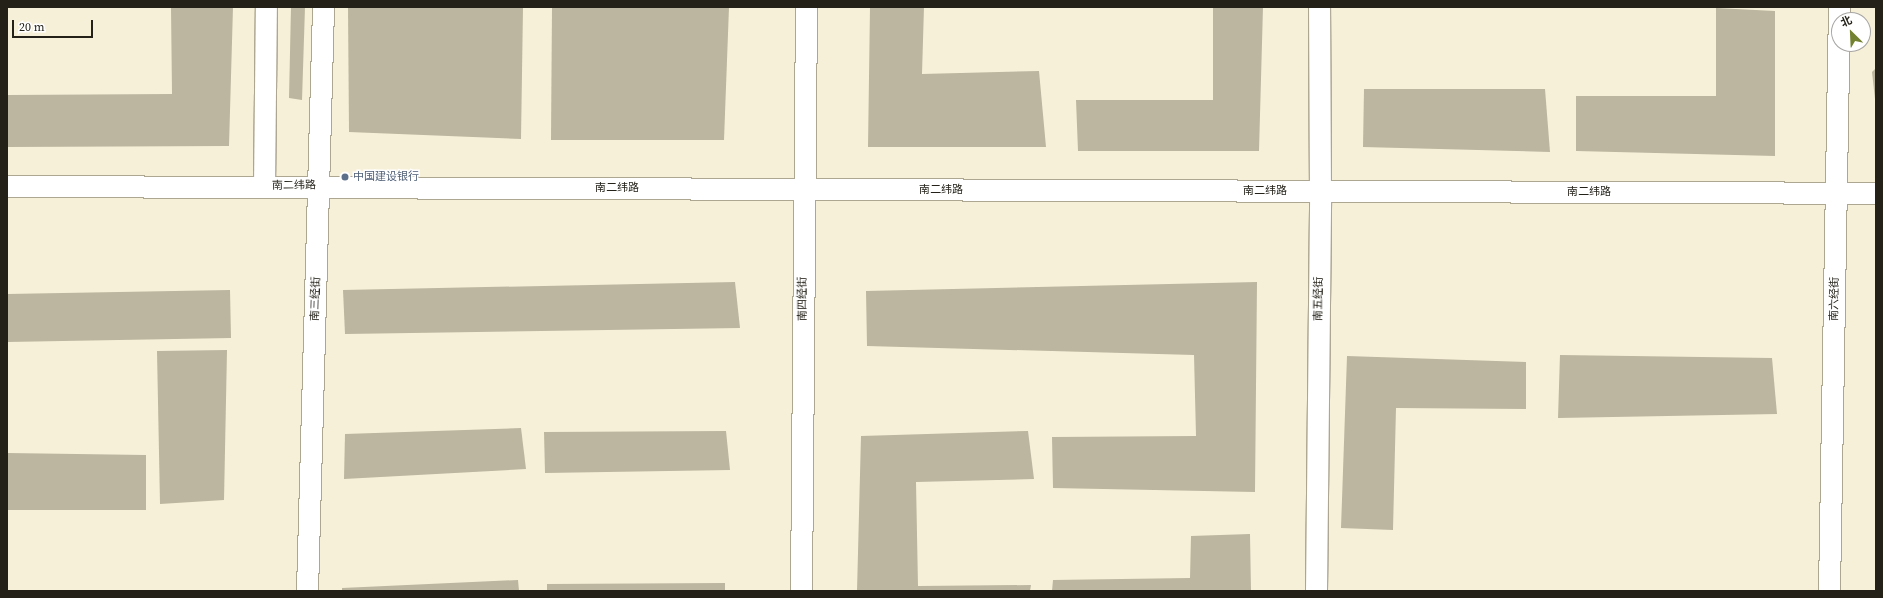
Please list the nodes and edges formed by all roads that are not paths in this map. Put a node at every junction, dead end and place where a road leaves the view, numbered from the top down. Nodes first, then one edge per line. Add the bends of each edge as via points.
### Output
1 (266, 7) edge
2 (323, 7) edge
3 (806, 7) edge
4 (1319, 7) edge
5 (1838, 7) edge
6 (7, 186) edge
7 (320, 186) junction
8 (264, 187) junction
9 (803, 189) junction
10 (1320, 191) junction
11 (1837, 193) junction
12 (1876, 193) edge
13 (307, 591) edge
14 (801, 591) edge
15 (1316, 591) edge
16 (1830, 591) edge

1 - 8 street
2 - 7 street, 南三经街
3 - 9 street, 南四经街
4 - 10 street, 南五经街
5 - 11 street, 南六经街
6 - 8 street, 南二纬路
7 - 8 street, 南二纬路
7 - 9 street, 南二纬路
7 - 13 street, 南三经街
9 - 10 street, 南二纬路
9 - 14 street, 南四经街
10 - 11 street, 南二纬路
10 - 15 street, 南五经街
11 - 12 street, 南二纬路
11 - 16 street, 南六经街

